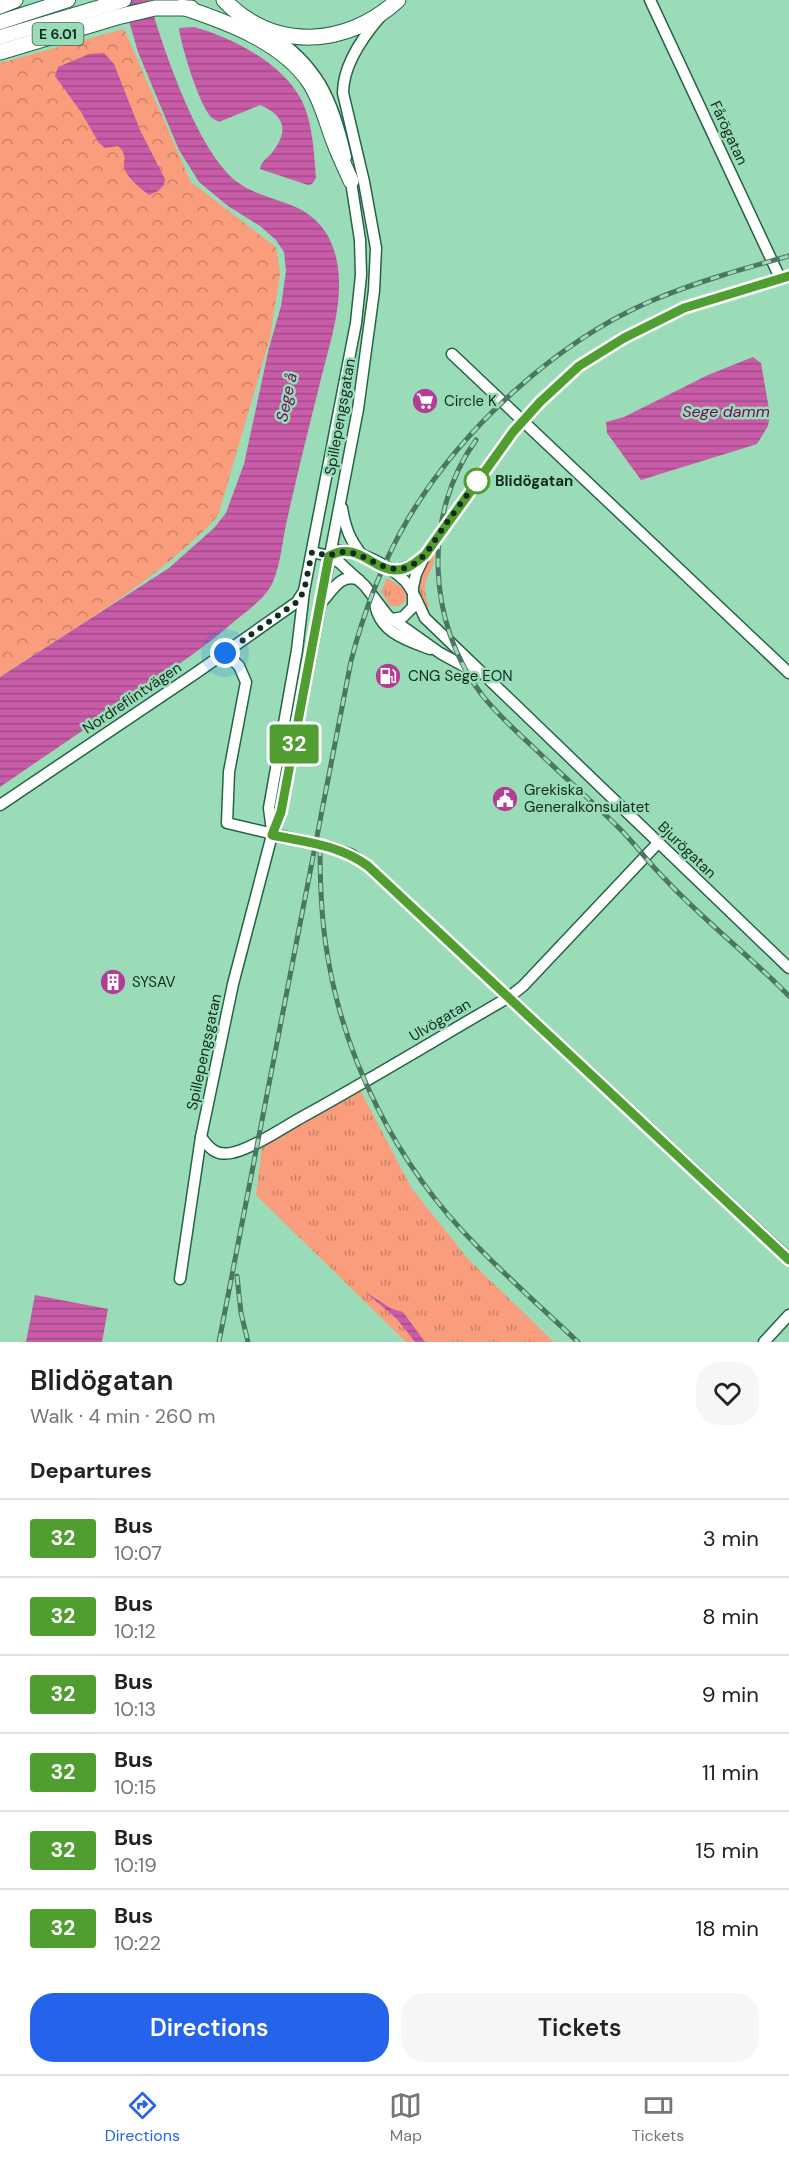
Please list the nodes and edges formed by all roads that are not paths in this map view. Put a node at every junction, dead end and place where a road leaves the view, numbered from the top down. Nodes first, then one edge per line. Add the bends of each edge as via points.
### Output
1 (15, 0) edge
2 (124, 0) edge
3 (224, 0) edge
4 (398, 0) edge
5 (650, 0) edge
6 (66, 1) edge
7 (0, 6) edge
8 (182, 7) junction
9 (383, 13) junction
10 (246, 20) junction
11 (0, 22) edge
12 (262, 29) junction
13 (0, 37) edge
14 (0, 52) edge
15 (351, 181) junction
16 (785, 277) edge
17 (452, 354) dead end
18 (522, 421) junction
19 (340, 497) junction
20 (312, 552) junction
21 (425, 555) junction
22 (329, 556) junction
23 (363, 556) junction
24 (391, 570) junction
25 (361, 581) junction
26 (304, 591) junction
27 (374, 597) junction
28 (414, 597) junction
29 (320, 605) junction
30 (393, 618) junction
31 (225, 653) junction
32 (440, 653) junction
33 (789, 673) edge
34 (486, 678) junction
35 (0, 805) edge
36 (272, 835) junction
37 (658, 843) junction
38 (789, 968) edge
39 (509, 997) junction
40 (201, 1137) junction
41 (789, 1260) edge
42 (180, 1279) dead end
43 (789, 1315) edge
44 (764, 1342) edge

1 - 7 highway
2 - 13 main road
3 - 10 highway
4 - 9 highway
5 - 16 street, Fårögatan
6 - 11 main road
8 - 10 highway, E 6.01
8 - 14 highway, E 6.01 via 155,8 117,17
8 - 15 highway via 243,30 294,65 310,83 324,110
9 - 12 highway via 348,32 328,36 299,36
9 - 19 street, Spillepengsgatan via 355,51 343,81 376,248 364,369
10 - 12 highway
12 - 15 street, Spillepengsgatan via 300,57 320,83 341,134
15 - 20 street, Spillepengsgatan via 361,275 345,385
16 - 18 street via 684,308 624,338 579,366
17 - 18 street
18 - 21 street
18 - 33 street
19 - 22 street, Spillepengsgatan
19 - 23 street via 344,526
20 - 22 street, Bjurögatan
20 - 26 street, Spillepengsgatan
21 - 24 street via 412,565
21 - 28 street via 416,574
22 - 23 street, Bjurögatan via 344,551
22 - 25 street, Bjurögatan
22 - 29 street, Spillepengsgatan
23 - 24 street, Bjurögatan
24 - 28 street, Bjurögatan via 404,580
25 - 27 street, Bjurögatan
25 - 29 street via 347,578 337,583
26 - 31 street, Nordreflintvägen via 297,602
26 - 36 street, Spillepengsgatan via 270,808
27 - 30 street, Bjurögatan
27 - 32 street, Bjurögatan via 378,618 393,633
28 - 30 street via 409,612
28 - 34 street, Bjurögatan via 425,618
29 - 36 street, Spillepengsgatan via 281,812
30 - 32 street, Bjurögatan
31 - 35 street, Nordreflintvägen
31 - 36 street via 239,666 246,682 230,772 227,823
32 - 34 street, Bjurögatan
34 - 37 street, Bjurögatan
36 - 39 street via 320,844 356,857
36 - 40 street, Spillepengsgatan via 233,984
37 - 38 street, Bjurögatan
37 - 39 street, Ulvögatan
39 - 40 street, Ulvögatan via 257,1142 220,1154
39 - 41 street
40 - 42 street, Spillepengsgatan
43 - 44 street

